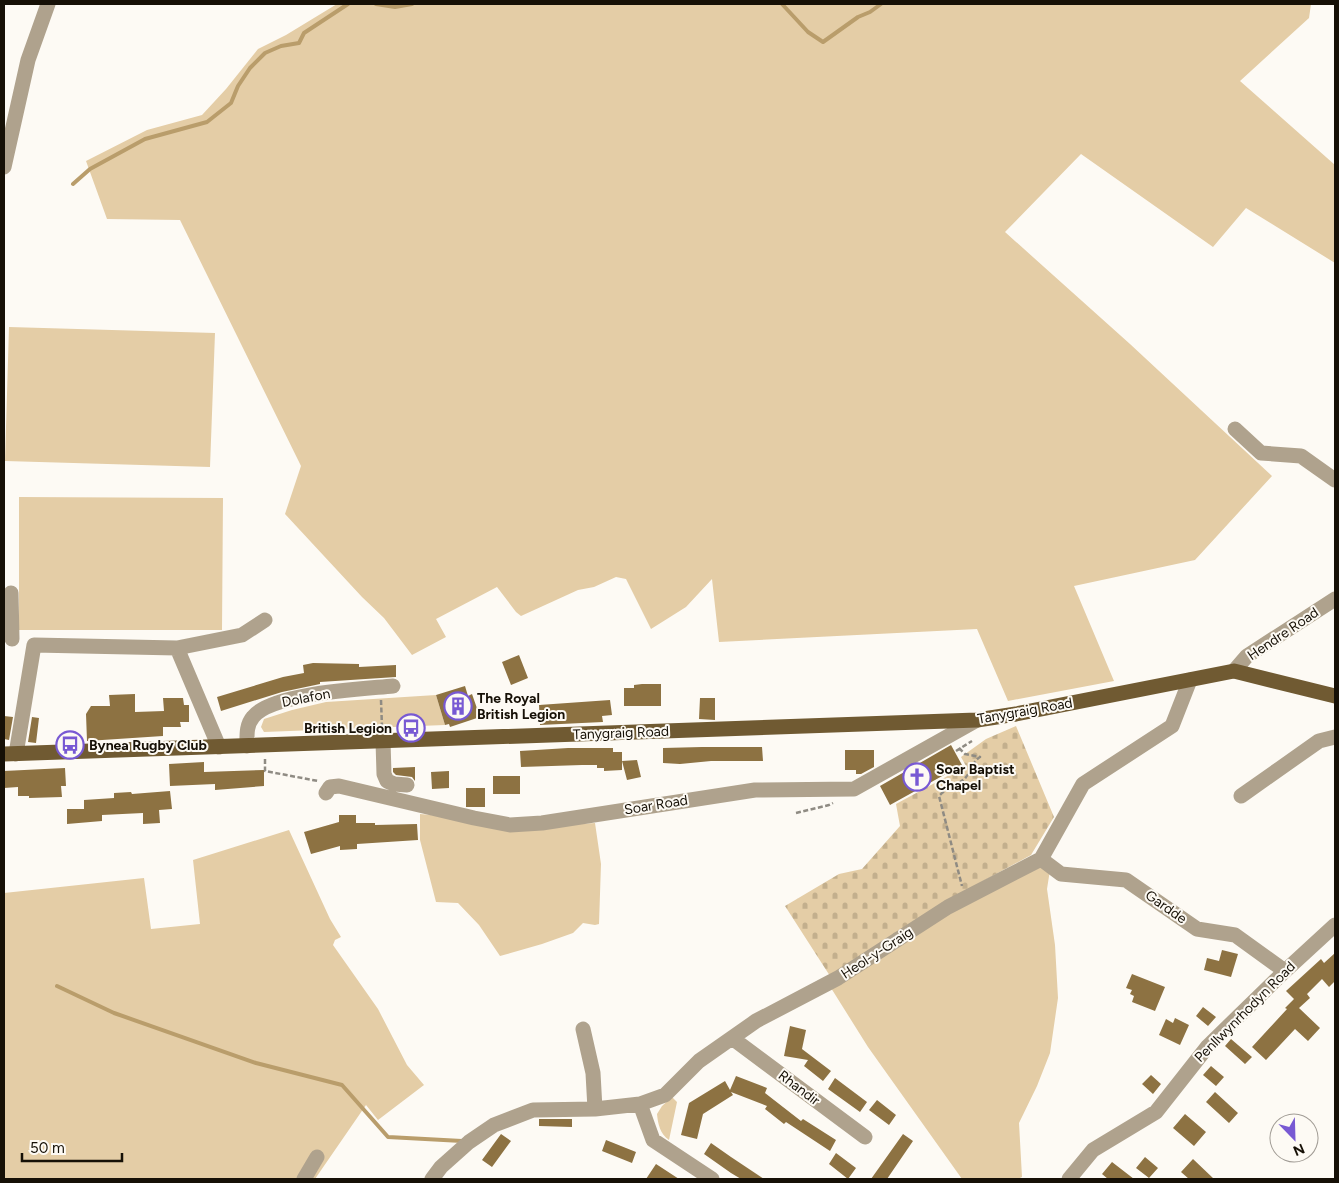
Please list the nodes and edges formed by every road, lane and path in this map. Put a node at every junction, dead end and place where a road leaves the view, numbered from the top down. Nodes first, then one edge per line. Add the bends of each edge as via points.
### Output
1 (48, 4) edge
2 (4, 167) edge
3 (1235, 429) dead end
4 (1335, 480) edge
5 (11, 594) dead end
6 (1335, 599) edge
7 (265, 620) dead end
8 (8, 637) edge
9 (34, 645) junction
10 (177, 648) junction
11 (1234, 671) junction
12 (1190, 680) junction
13 (387, 686) joint
14 (1335, 696) edge
15 (977, 720) junction
16 (1335, 738) edge
17 (383, 741) junction
18 (247, 746) junction
19 (219, 747) junction
20 (959, 748) dead end
21 (10, 754) edge
22 (265, 755) dead end
23 (408, 785) dead end
24 (339, 786) junction
25 (326, 793) dead end
26 (1241, 796) dead end
27 (1041, 859) junction
28 (946, 903) junction
29 (1335, 925) edge
30 (1285, 970) junction
31 (584, 1029) dead end
32 (732, 1038) junction
33 (640, 1104) junction
34 (595, 1109) junction
35 (865, 1137) dead end
36 (317, 1157) dead end
37 (304, 1179) edge
38 (432, 1179) edge
39 (712, 1179) edge
40 (1069, 1179) edge

1 - 2 street via 28,60
3 - 4 street via 1261,453 1301,456
5 - 8 street
6 - 11 street, Hendre Road via 1247,656
7 - 10 street via 242,635
8 - 9 street
9 - 10 street
9 - 21 street
10 - 19 street
11 - 12 main road, Tanygraig Road
11 - 14 main road
12 - 15 main road, Tanygraig Road
12 - 27 street via 1172,726 1082,784
13 - 17 path
13 - 18 street, Dolafon via 289,699 264,707 252,717 247,728
15 - 17 main road, Tanygraig Road
15 - 24 street, Soar Road via 854,789 755,790 542,823 510,825
16 - 26 street via 1319,741
17 - 18 main road, Tanygraig Road
17 - 23 street via 387,781
18 - 19 main road, Tanygraig Road
19 - 21 main road, Tanygraig Road
20 - 28 path via 965,754 980,757 966,778 939,796 963,888
22 - 24 path via 265,772
24 - 25 street via 330,787
27 - 28 street, Heol-y-Graig
27 - 30 street, Gardde via 1061,874 1126,880 1197,929 1235,935
28 - 32 street, Heol-y-Graig via 838,978 756,1021
29 - 30 street, Penllwynrhodyn Road
30 - 40 street, Penllwynrhodyn Road via 1208,1046 1156,1112 1093,1150
31 - 34 street
32 - 33 street, Heol-y-Graig via 699,1061 665,1095
32 - 35 street, Rhandir
33 - 34 street, Heol-y-Graig
33 - 39 street via 653,1140
34 - 38 street, Heol-y-Graig via 533,1110 494,1125 469,1142
36 - 37 street

